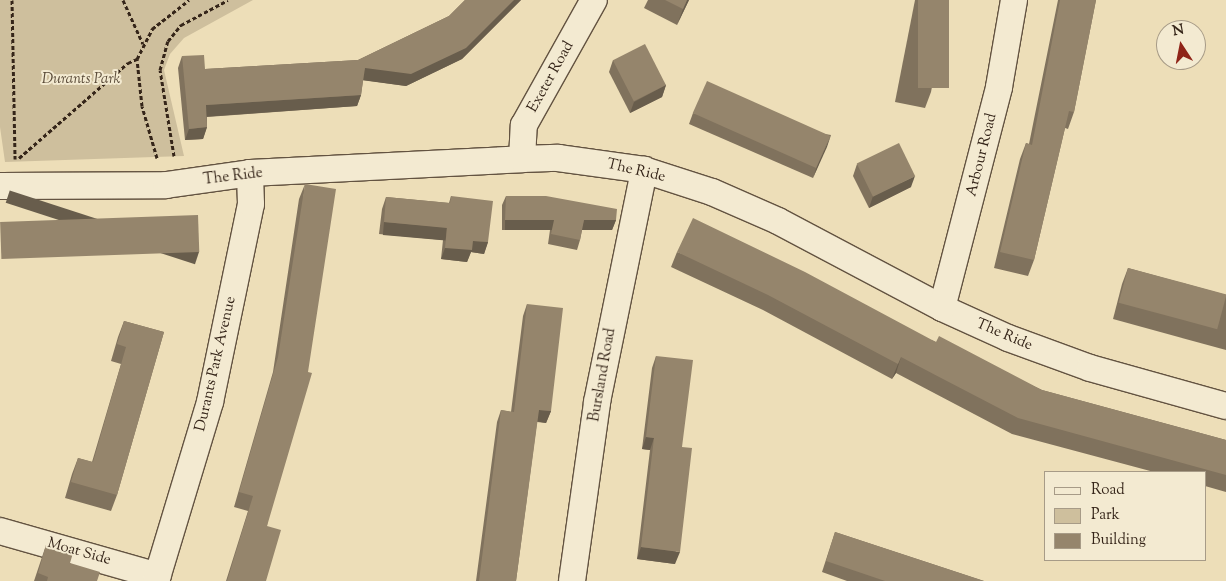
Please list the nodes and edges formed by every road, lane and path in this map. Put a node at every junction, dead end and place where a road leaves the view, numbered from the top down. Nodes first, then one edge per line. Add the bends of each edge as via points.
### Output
1 (12, 0) edge
2 (123, 0) edge
3 (189, 0) edge
4 (228, 0) edge
5 (594, 0) edge
6 (1014, 0) edge
7 (143, 44) junction
8 (137, 58) junction
9 (156, 157) dead end
10 (522, 159) junction
11 (644, 170) junction
12 (250, 173) junction
13 (179, 184) junction
14 (0, 186) edge
15 (942, 308) junction
16 (1226, 406) edge
17 (0, 531) edge
18 (157, 578) edge
19 (572, 581) edge

1 - 8 path via 15,162
2 - 7 path
3 - 7 path via 170,13
4 - 13 path via 182,25 168,41 160,70
5 - 10 street, Exeter Road via 524,125
6 - 15 street, Arbour Road via 999,87
7 - 8 path
8 - 9 path via 142,106
10 - 11 street, The Ride via 558,158
10 - 12 street, The Ride
11 - 15 street, The Ride via 712,192 778,221
11 - 19 street, Bursland Road via 597,402
12 - 13 street, The Ride
12 - 18 street, Durants Park Avenue via 251,204 210,402
13 - 14 street, The Ride
15 - 16 street, The Ride via 1008,338 1090,368
17 - 18 street, Moat Side

